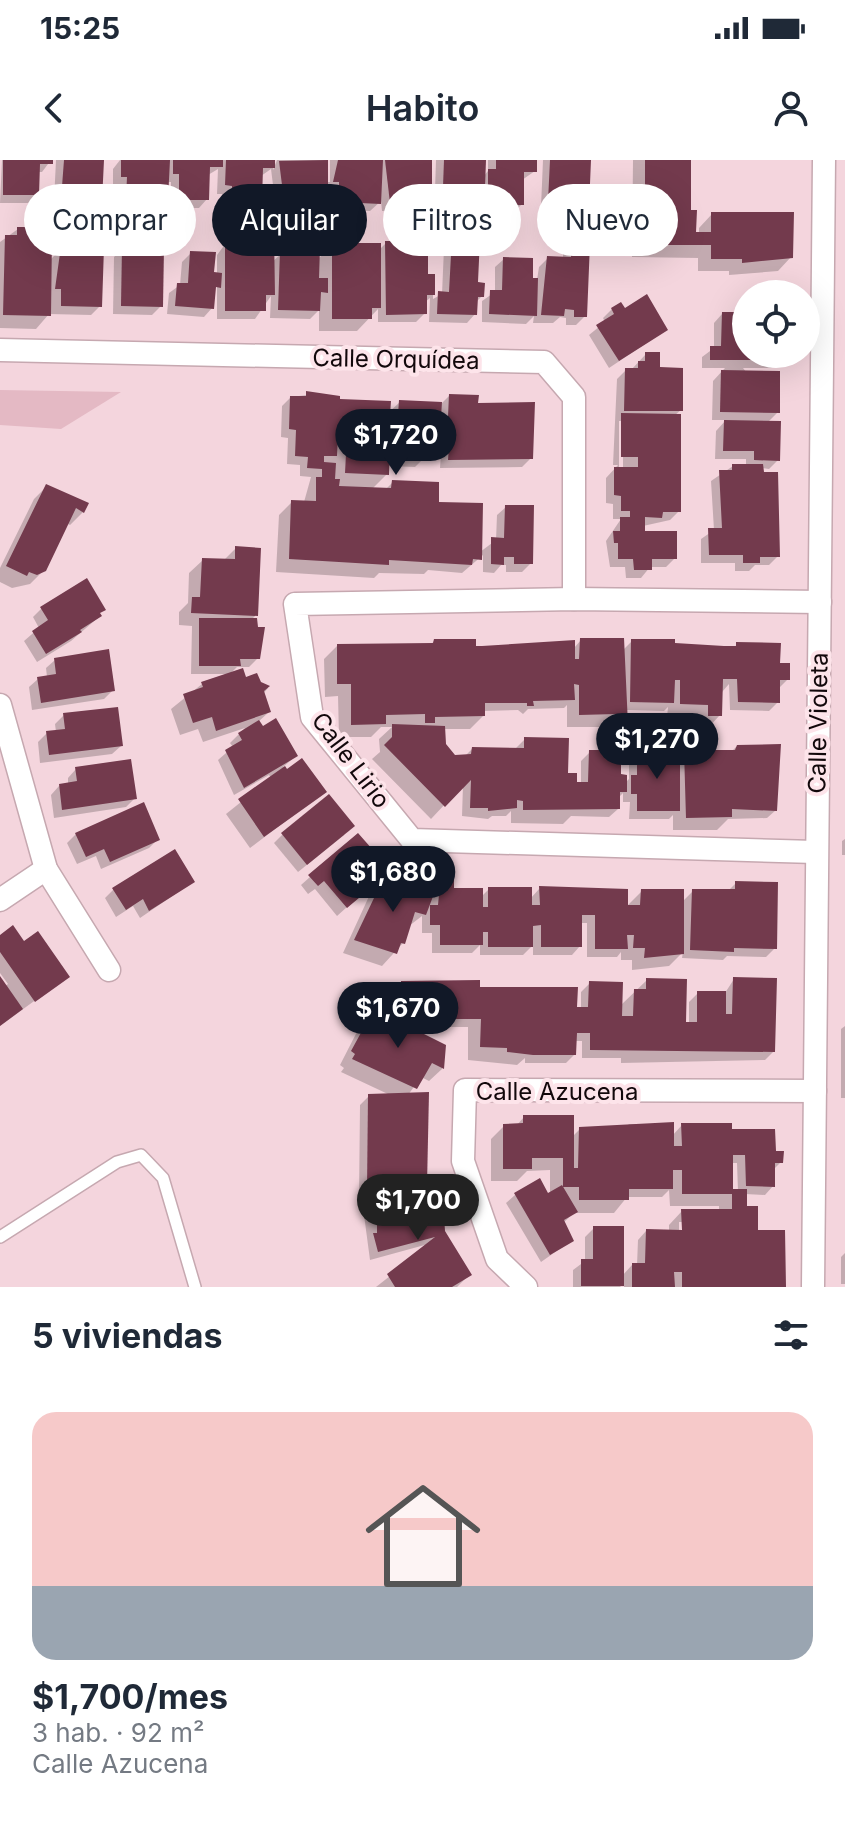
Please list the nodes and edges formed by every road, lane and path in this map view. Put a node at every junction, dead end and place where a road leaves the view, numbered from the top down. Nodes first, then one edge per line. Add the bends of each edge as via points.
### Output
1 (824, 160) edge
2 (0, 350) edge
3 (574, 599) junction
4 (820, 602) junction
5 (0, 705) edge
6 (815, 852) junction
7 (46, 869) junction
8 (0, 900) edge
9 (109, 970) dead end
10 (815, 1091) junction
11 (0, 1237) edge
12 (195, 1287) edge
13 (526, 1287) edge
14 (813, 1287) edge

1 - 4 street, Calle Violeta
2 - 3 street, Calle Orquídea via 544,362 574,397
3 - 4 street, Calle Lirio
3 - 6 street, Calle Lirio via 295,604 312,717 412,840
4 - 6 street, Calle Violeta
5 - 7 street
6 - 10 street, Calle Violeta
7 - 8 street
7 - 9 street
10 - 13 street, Calle Azucena via 465,1090 463,1161 497,1259
10 - 14 street, Calle Violeta
11 - 12 lane via 117,1162 141,1155 163,1178

